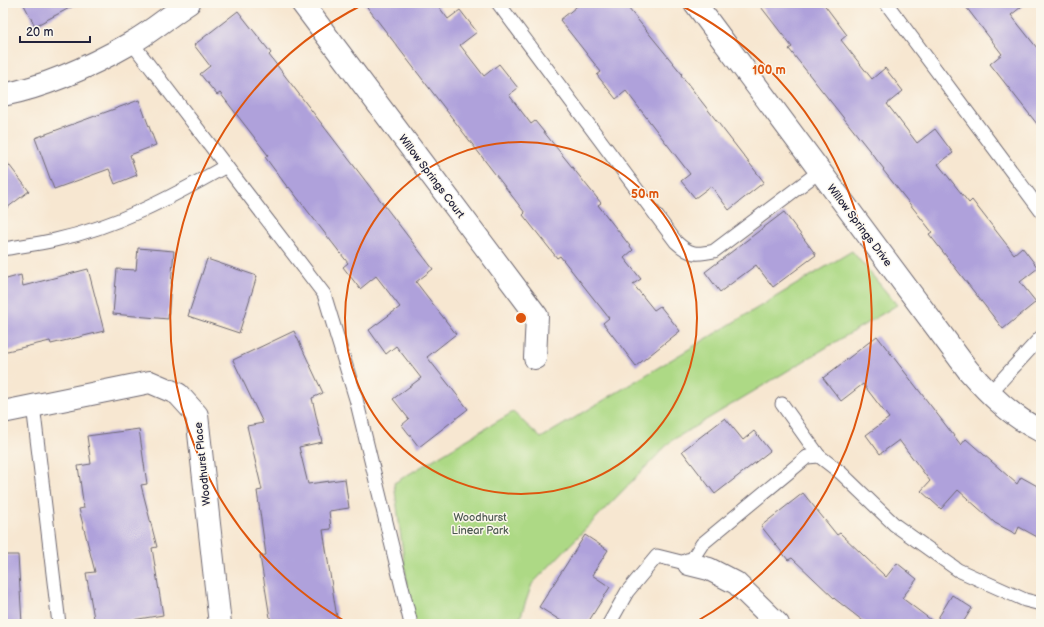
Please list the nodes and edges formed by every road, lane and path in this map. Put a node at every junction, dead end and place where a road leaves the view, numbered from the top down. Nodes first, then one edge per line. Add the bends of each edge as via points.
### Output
1 (188, 3) edge
2 (302, 3) edge
3 (498, 3) edge
4 (695, 3) edge
5 (886, 3) edge
6 (132, 43) junction
7 (3, 95) edge
8 (226, 166) junction
9 (820, 171) junction
10 (1041, 211) edge
11 (3, 248) edge
12 (1041, 337) edge
13 (535, 358) dead end
14 (989, 394) junction
15 (782, 404) dead end
16 (33, 406) junction
17 (3, 412) edge
18 (1041, 431) edge
19 (819, 456) junction
20 (689, 564) junction
21 (1041, 604) edge
22 (58, 624) edge
23 (220, 624) edge
24 (411, 624) edge
25 (609, 624) edge
26 (778, 624) edge

1 - 6 street
2 - 13 street, Willow Springs Court via 536,316
3 - 9 lane via 676,242 686,251 700,254 714,251
4 - 9 street, Willow Springs Drive
5 - 10 lane
6 - 7 street via 48,83
6 - 8 lane
8 - 11 lane via 152,206 114,222 55,240
8 - 24 lane via 324,294 356,399
9 - 14 street, Willow Springs Drive via 968,370
12 - 14 lane
14 - 18 street, Willow Springs Drive via 1030,426
15 - 19 lane
16 - 17 street, Woodhurst Place
16 - 22 lane
16 - 23 street, Woodhurst Place via 150,382 178,394 197,415
19 - 20 lane via 806,457 702,544
19 - 21 lane via 841,473 895,526 958,570 1025,600
20 - 25 lane via 657,556 627,592
20 - 26 street via 708,569 736,583

